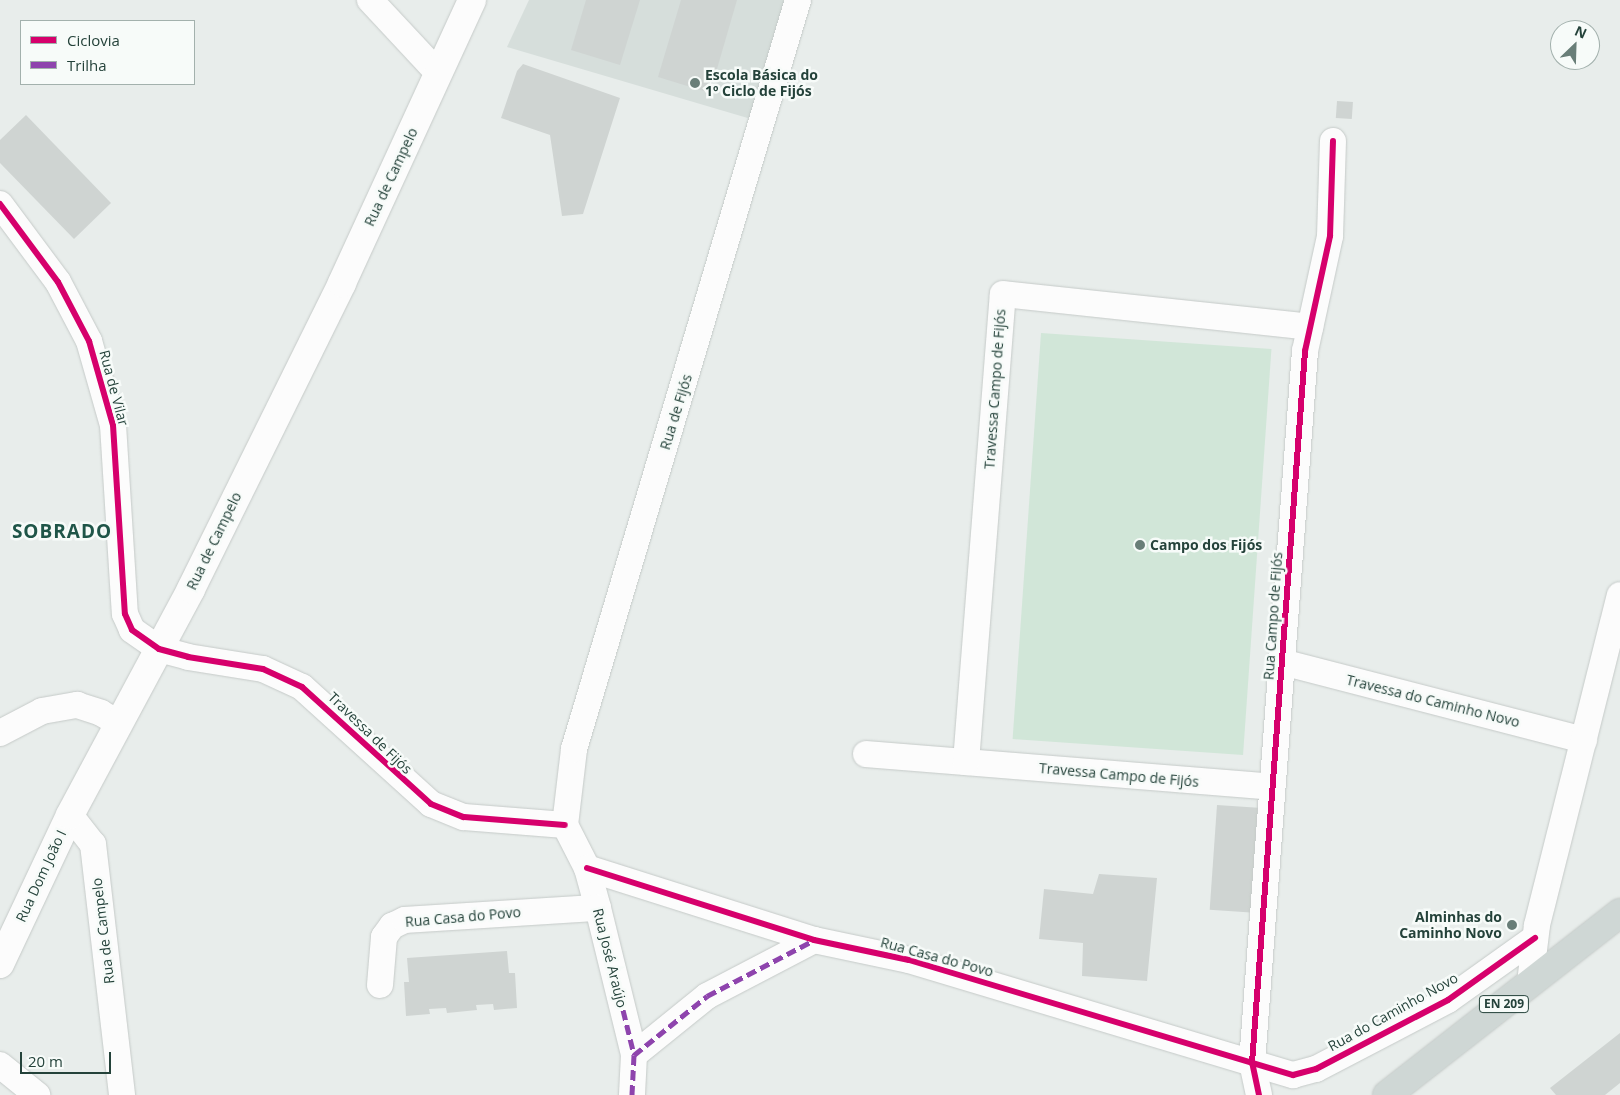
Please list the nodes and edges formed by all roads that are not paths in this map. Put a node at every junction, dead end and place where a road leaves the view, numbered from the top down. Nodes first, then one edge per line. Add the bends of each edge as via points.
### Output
1 (370, 0) edge
2 (472, 0) edge
3 (798, 0) edge
4 (438, 73) junction
5 (1333, 141) dead end
6 (0, 204) edge
7 (1310, 327) junction
8 (1620, 595) edge
9 (159, 648) junction
10 (1282, 662) junction
11 (118, 723) junction
12 (0, 733) edge
13 (1584, 740) junction
14 (866, 754) dead end
15 (966, 762) junction
16 (1272, 787) junction
17 (70, 815) junction
18 (565, 826) junction
19 (586, 868) junction
20 (598, 908) junction
21 (1620, 913) edge
22 (1535, 938) junction
23 (814, 940) junction
24 (0, 964) edge
25 (1530, 984) junction
26 (380, 985) dead end
27 (634, 1055) junction
28 (1252, 1063) junction
29 (0, 1065) edge
30 (37, 1095) edge
31 (122, 1095) edge
32 (632, 1095) edge
33 (1259, 1095) edge
34 (1387, 1095) edge

1 - 4 street
2 - 4 main road, Rua de Campelo
3 - 18 street, Rua de Fijós via 574,749
4 - 9 main road, Rua de Campelo via 342,283
5 - 7 street, Rua Campo de Fijós via 1330,236
6 - 9 street, Rua de Vilar via 58,282 89,341 113,425 125,614 132,630
7 - 10 street, Rua Campo de Fijós via 1305,351
7 - 15 street, Travessa Campo de Fijós via 1003,294
8 - 13 street
9 - 11 main road, Rua de Campelo
9 - 18 street, Travessa de Fijós via 188,657 263,669 302,687 431,804 464,817
10 - 13 street, Travessa do Caminho Novo
10 - 16 street, Rua Campo de Fijós
11 - 12 street via 77,705 42,711
11 - 17 main road, Rua de Campelo
13 - 22 street
14 - 15 street, Travessa Campo de Fijós
15 - 16 street, Travessa Campo de Fijós
16 - 28 street, Rua Campo de Fijós
17 - 24 main road, Rua Dom João I
17 - 31 street, Rua de Campelo via 93,844
18 - 19 street, Rua José Araújo
19 - 20 street, Rua José Araújo
19 - 23 street, Rua Casa do Povo
20 - 26 street, Rua Casa do Povo via 405,920 392,926 384,937
20 - 27 street, Rua José Araújo
21 - 25 main road, EN 209
22 - 25 street
22 - 28 street, Rua do Caminho Novo via 1448,1000 1316,1069 1293,1075
23 - 27 street via 707,996
23 - 28 street, Rua Casa do Povo via 909,960
25 - 34 main road, EN 209
27 - 32 street, Rua José Araújo
28 - 33 street, Rua Campo de Fijós
29 - 30 street

